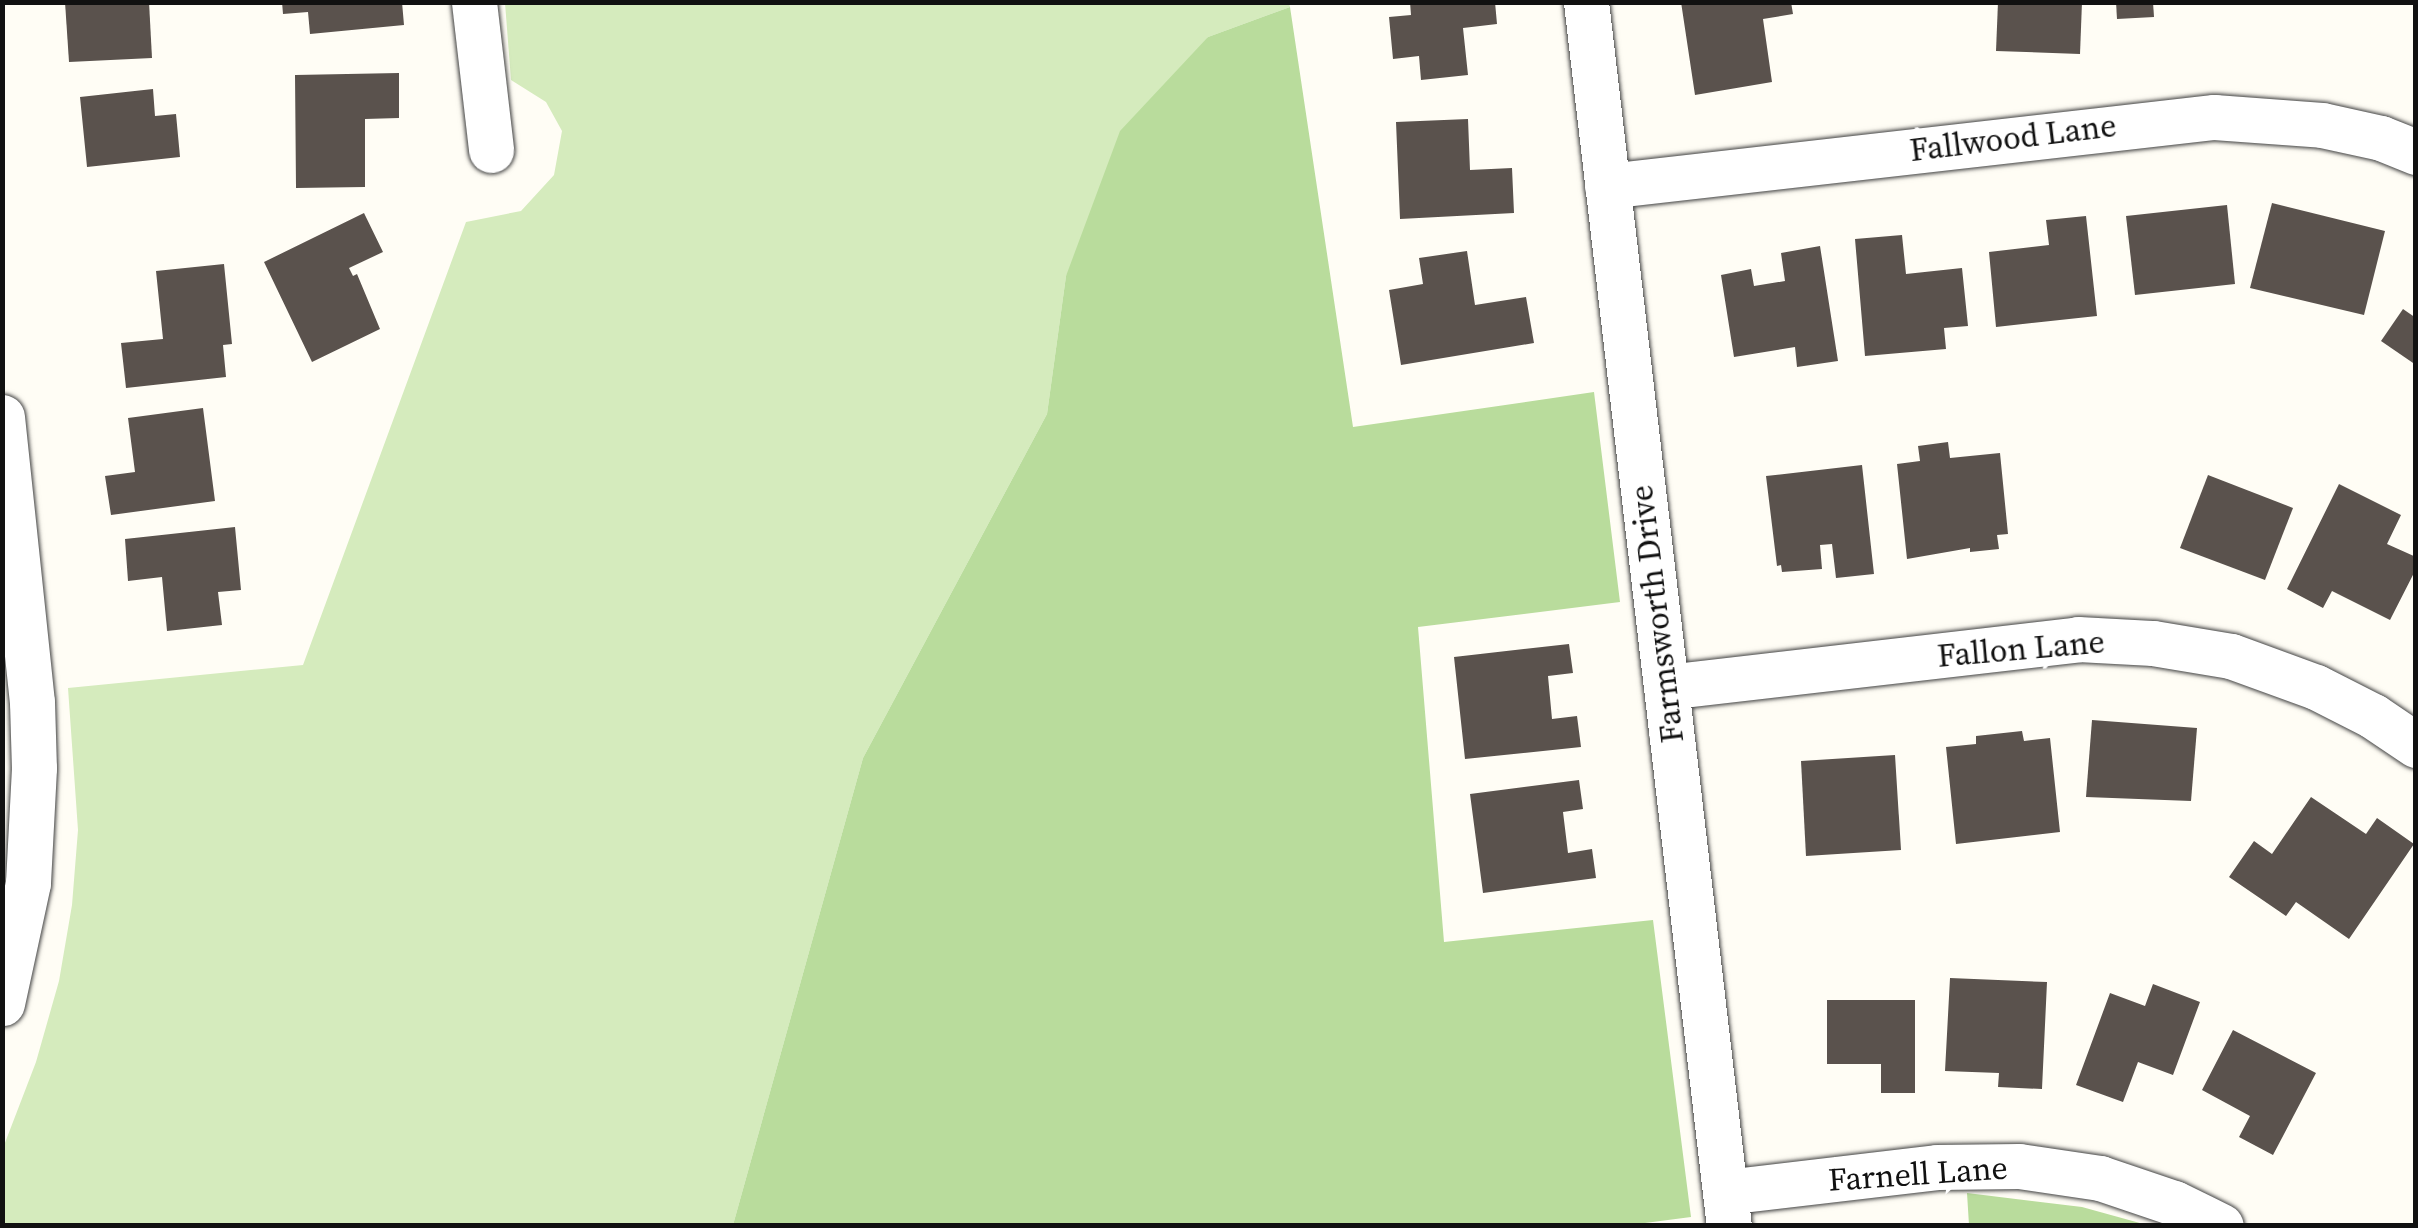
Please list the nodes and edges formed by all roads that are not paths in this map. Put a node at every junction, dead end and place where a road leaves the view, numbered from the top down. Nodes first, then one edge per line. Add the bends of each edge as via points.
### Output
1 (474, 2) edge
2 (1586, 2) edge
3 (491, 150) dead end
4 (2416, 152) edge
5 (1607, 186) junction
6 (2, 417) edge
7 (1666, 686) junction
8 (2416, 746) edge
9 (2, 1004) edge
10 (1727, 1209) edge
11 (2221, 1226) edge

1 - 3 street
2 - 5 street, Farmsworth Drive
4 - 5 street, Fallwood Lane via 2322,125 2214,117
5 - 7 street, Farmsworth Drive
6 - 9 street via 34,768 28,883
7 - 8 street, Fallon Lane via 2078,639 2153,642 2231,656 2316,687
7 - 10 street, Farmsworth Drive
10 - 11 street, Farnell Lane via 1937,1167 2019,1166 2100,1178

